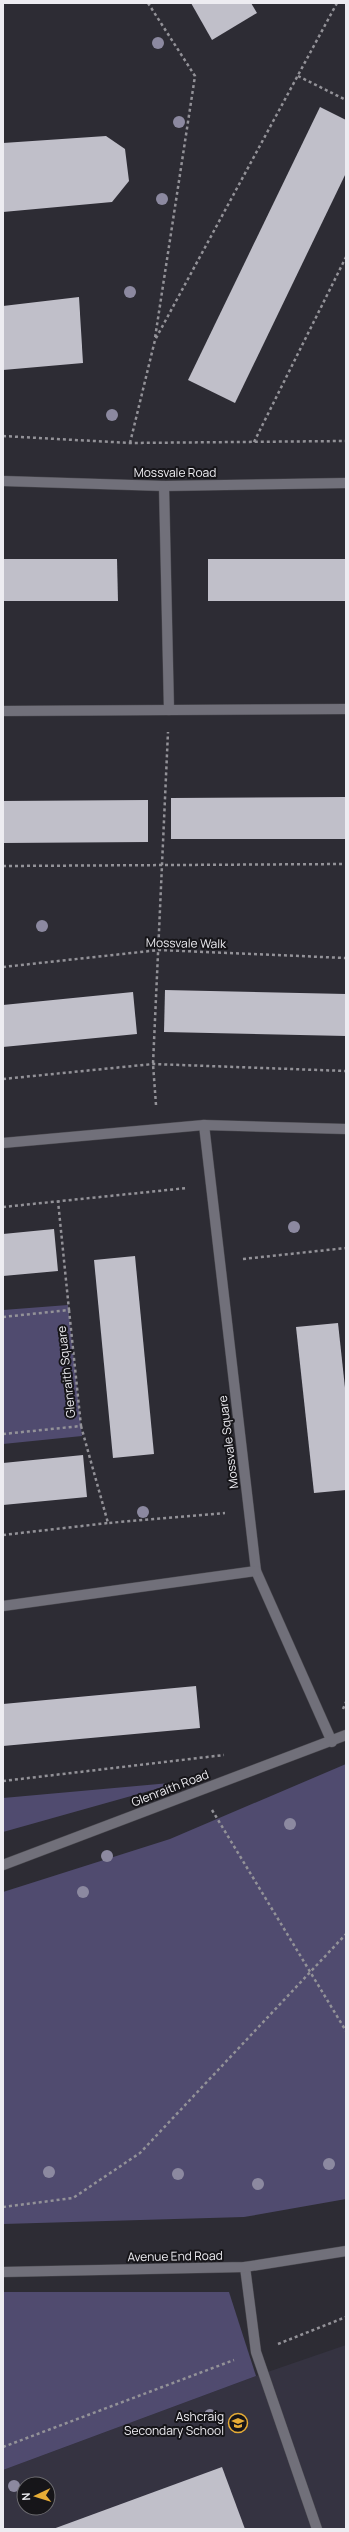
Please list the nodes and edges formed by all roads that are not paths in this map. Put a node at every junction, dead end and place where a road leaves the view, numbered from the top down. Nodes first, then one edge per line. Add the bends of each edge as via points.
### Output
1 (3, 481) edge
2 (346, 483) edge
3 (164, 486) junction
4 (346, 709) edge
5 (169, 710) junction
6 (3, 711) edge
7 (204, 1125) junction
8 (346, 1129) edge
9 (3, 1143) edge
10 (256, 1571) junction
11 (3, 1606) edge
12 (346, 1735) edge
13 (332, 1742) junction
14 (3, 1865) edge
15 (346, 2251) edge
16 (245, 2267) junction
17 (3, 2272) edge
18 (317, 2529) edge

1 - 3 street, Mossvale Road
2 - 3 street, Mossvale Road
3 - 5 street
4 - 5 street
5 - 6 street
7 - 8 street
7 - 9 street
7 - 10 street, Mossvale Square
10 - 11 street
10 - 13 street, Mossvale Square
12 - 13 street, Glenraith Road
13 - 14 street, Glenraith Road
15 - 16 street, Avenue End Road
16 - 17 street, Avenue End Road
16 - 18 street via 256,2352

